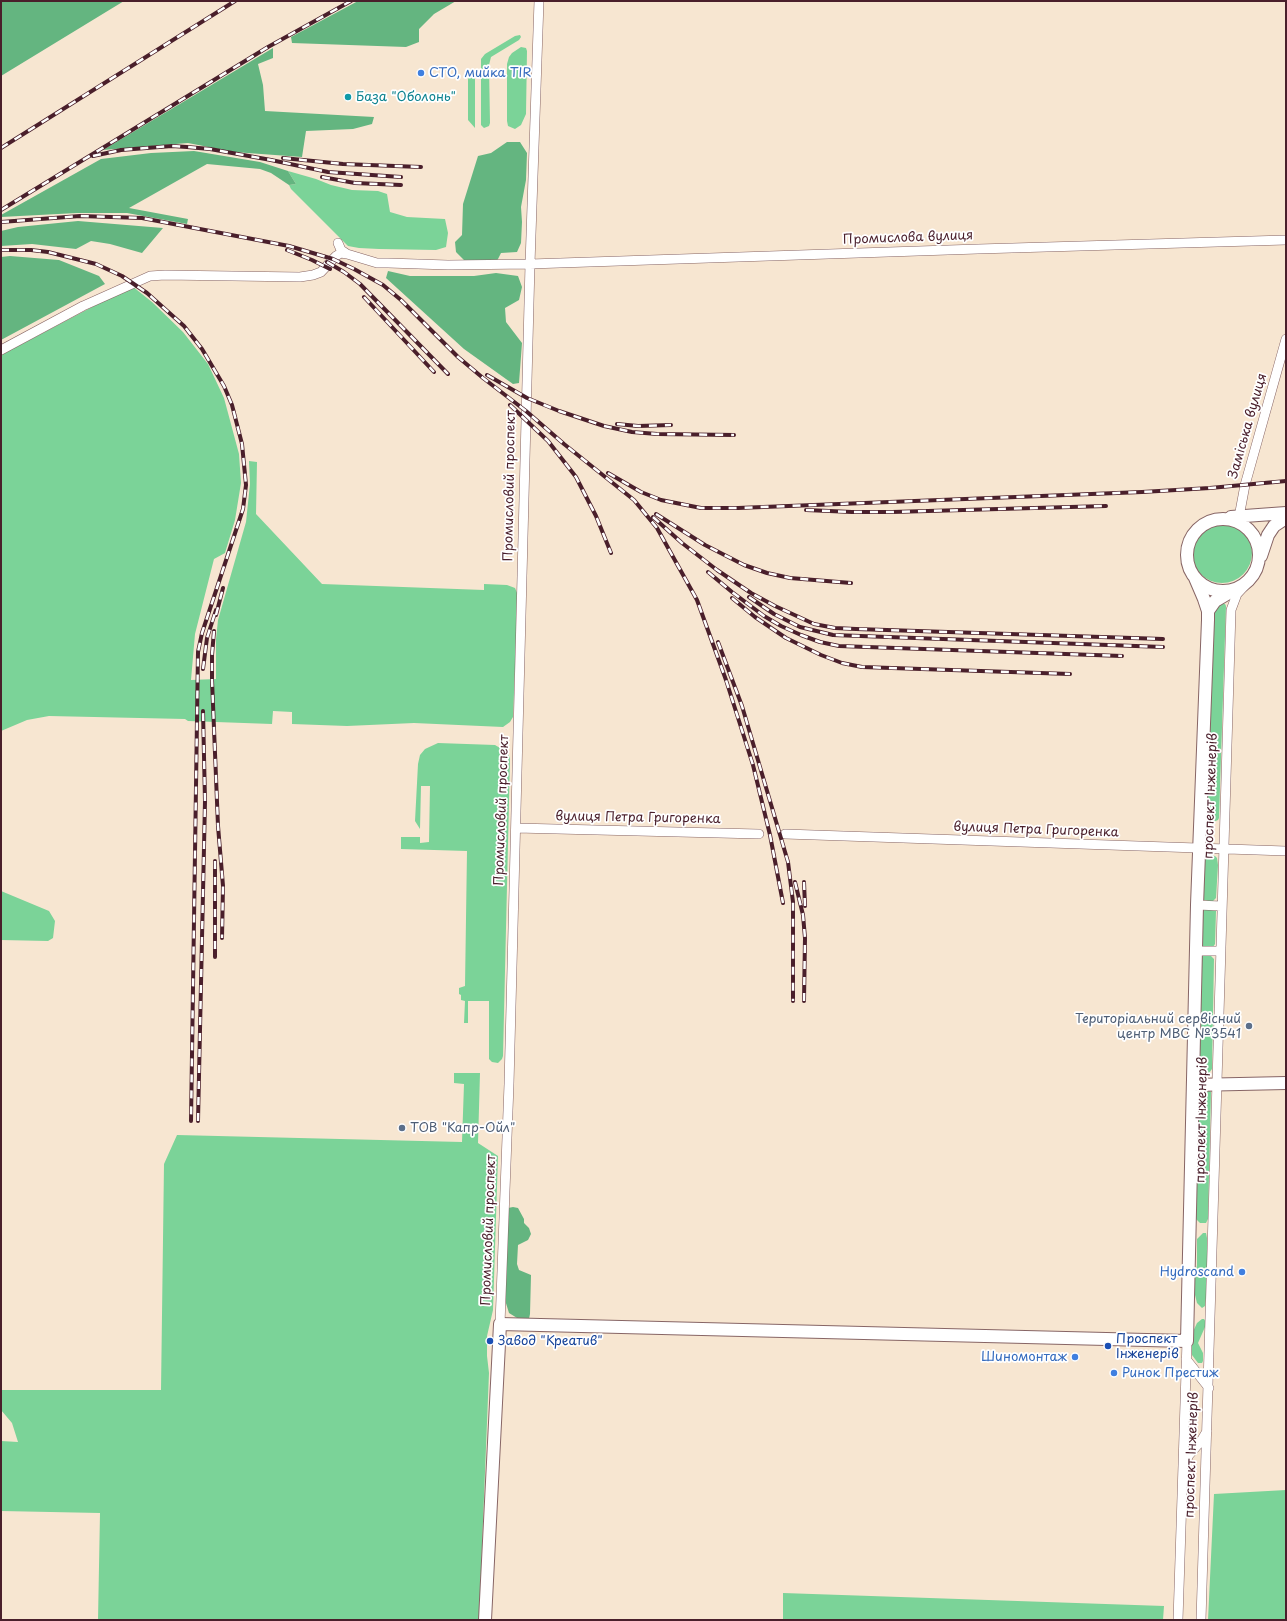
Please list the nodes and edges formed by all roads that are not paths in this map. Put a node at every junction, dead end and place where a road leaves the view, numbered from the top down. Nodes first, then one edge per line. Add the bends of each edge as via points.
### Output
1 (539, 1) edge
2 (1286, 240) edge
3 (338, 243) dead end
4 (347, 254) junction
5 (530, 264) junction
6 (1286, 339) edge
7 (1, 350) edge
8 (1286, 513) edge
9 (1286, 518) edge
10 (1236, 519) junction
11 (1260, 561) junction
12 (1195, 578) junction
13 (1251, 579) junction
14 (1234, 590) junction
15 (1208, 611) junction
16 (516, 828) junction
17 (760, 834) dead end
18 (785, 834) dead end
19 (1199, 849) junction
20 (1223, 849) junction
21 (1286, 851) edge
22 (1197, 905) junction
23 (1221, 906) junction
24 (1196, 950) junction
25 (1220, 951) junction
26 (1286, 1083) edge
27 (1193, 1085) junction
28 (1216, 1085) junction
29 (500, 1324) junction
30 (1187, 1341) junction
31 (1186, 1359) junction
32 (1209, 1388) junction
33 (1207, 1430) junction
34 (1183, 1466) junction
35 (486, 1620) edge
36 (1178, 1620) edge
37 (1201, 1620) edge

1 - 5 street, Промисловий проспект
2 - 5 street, Промислова вулиця
3 - 4 street via 341,250
4 - 5 street, Промислова вулиця via 377,263
4 - 7 street via 341,253 336,256 321,272 313,275 150,276 83,306
5 - 16 street, Промисловий проспект
6 - 10 street, Заміська вулиця
8 - 10 street
9 - 11 street via 1274,526 1268,535
10 - 11 street via 1249,528 1256,538 1260,549
10 - 12 street via 1217,519 1204,523 1194,532 1188,544 1187,557 1188,566
11 - 13 street
12 - 14 street via 1213,590
12 - 15 street, проспект Інженерів
13 - 14 street
13 - 20 street, проспект Інженерів via 1237,594 1230,610
14 - 15 street via 1215,601
15 - 19 street, проспект Інженерів
16 - 17 street, вулиця Петра Григоренка
16 - 29 street, Промисловий проспект
18 - 19 street, вулиця Петра Григоренка
19 - 20 street, вулиця Петра Григоренка
19 - 22 street, проспект Інженерів
20 - 21 street, вулиця Петра Григоренка
20 - 23 street, проспект Інженерів
22 - 23 street
22 - 24 street, проспект Інженерів
23 - 25 street, проспект Інженерів
24 - 25 street
24 - 27 street, проспект Інженерів
25 - 28 street, проспект Інженерів
26 - 28 street
27 - 28 street
27 - 30 street, проспект Інженерів
28 - 32 street, проспект Інженерів
29 - 30 street
29 - 35 street, Промисловий проспект
30 - 31 street
31 - 32 street
31 - 34 street
32 - 33 street, проспект Інженерів
33 - 34 street
33 - 37 street, проспект Інженерів
34 - 36 street

